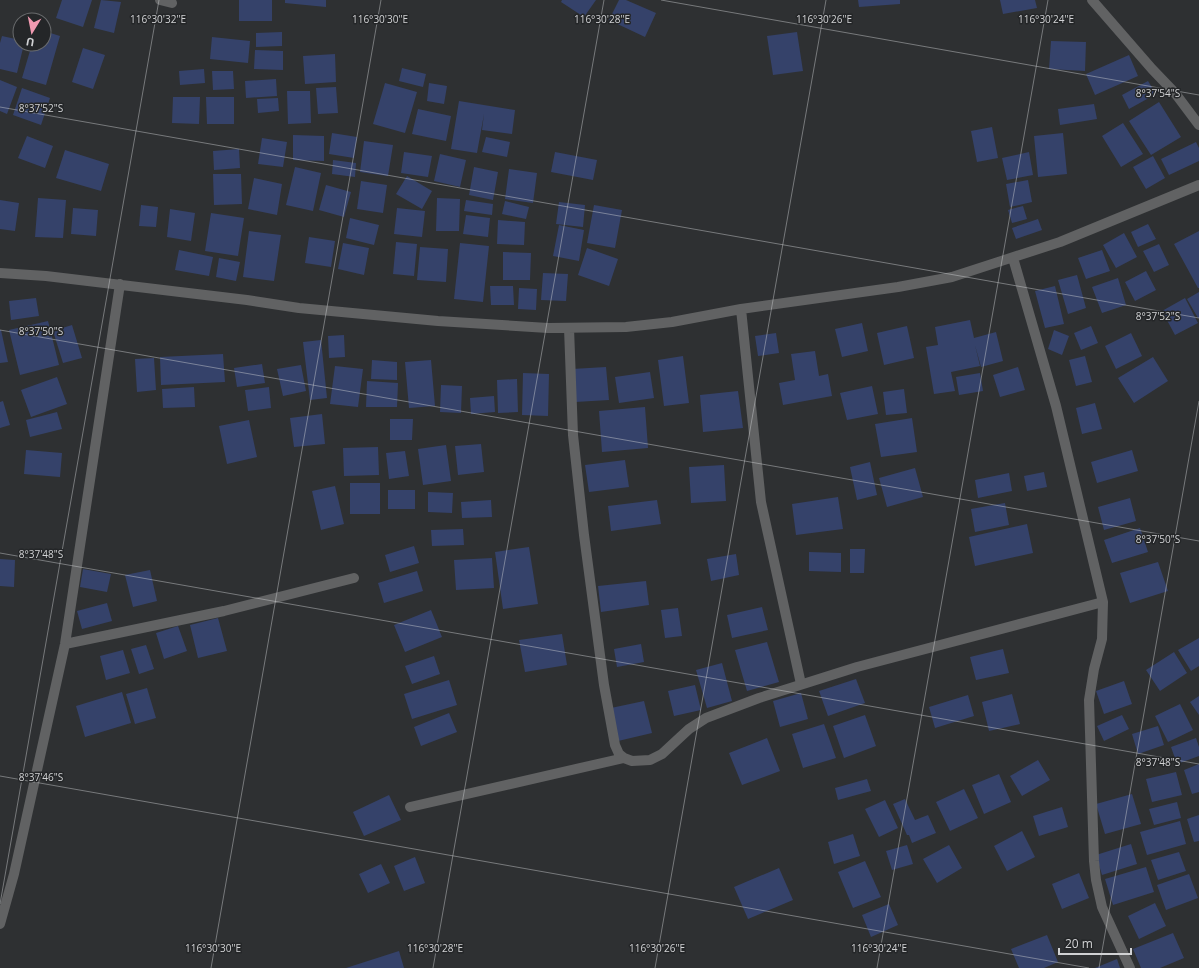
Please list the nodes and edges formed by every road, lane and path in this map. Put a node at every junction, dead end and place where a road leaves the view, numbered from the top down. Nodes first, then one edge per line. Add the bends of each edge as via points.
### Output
1 (160, 0) edge
2 (1092, 0) edge
3 (172, 3) dead end
4 (1199, 125) edge
5 (1199, 185) edge
6 (1013, 258) junction
7 (0, 273) edge
8 (120, 284) junction
9 (741, 309) junction
10 (569, 328) junction
11 (354, 578) dead end
12 (1102, 602) junction
13 (65, 644) junction
14 (801, 684) junction
15 (624, 758) junction
16 (410, 807) dead end
17 (0, 924) edge
18 (1130, 968) edge

1 - 3 street
2 - 4 street via 1175,93
5 - 6 street via 1060,242
6 - 9 street via 952,277
6 - 12 street via 1056,406
7 - 8 street
8 - 10 street via 299,308 504,326
8 - 13 street
9 - 10 street via 672,322 626,327
9 - 14 street via 761,502
10 - 15 street via 573,435 584,534 604,685 615,745
11 - 13 street via 224,611
12 - 14 street
12 - 18 street via 1102,639 1089,700 1094,861 1102,907
13 - 17 street
14 - 15 street via 706,718 689,729 662,754 650,760 632,761
15 - 16 street

